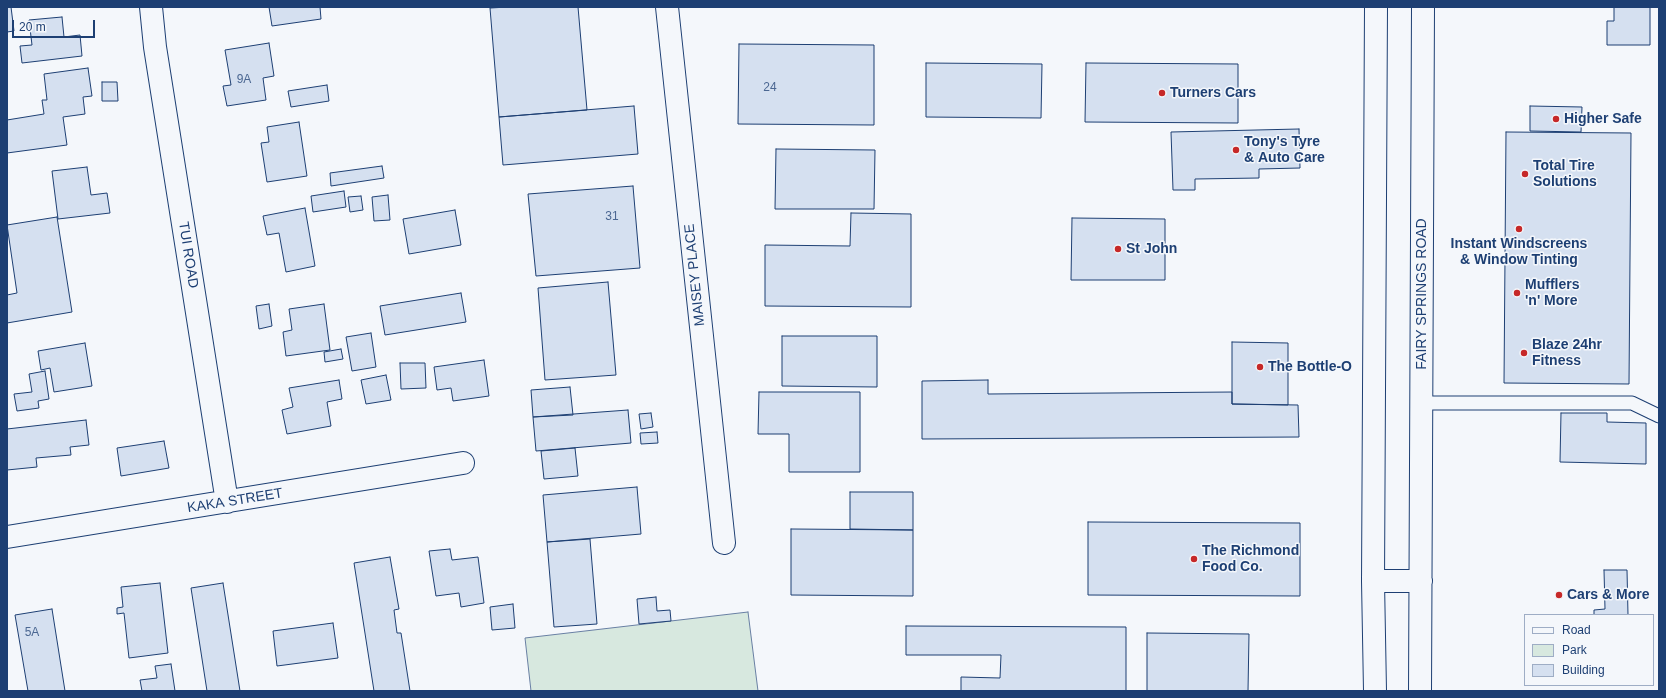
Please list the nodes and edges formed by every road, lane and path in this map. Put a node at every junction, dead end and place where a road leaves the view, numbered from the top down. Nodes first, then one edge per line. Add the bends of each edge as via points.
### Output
1 (151, 7) edge
2 (667, 7) edge
3 (1376, 7) edge
4 (1423, 7) edge
5 (1422, 403) junction
6 (1659, 416) edge
7 (463, 463) dead end
8 (227, 502) junction
9 (7, 537) edge
10 (724, 543) dead end
11 (1373, 581) junction
12 (1421, 581) junction
13 (1375, 691) edge
14 (1420, 691) edge

1 - 8 main road, TUI ROAD via 155,47
2 - 10 main road, MAISEY PLACE
3 - 11 main road
4 - 5 main road, FAIRY SPRINGS ROAD
5 - 6 lane via 1632,403
5 - 12 main road, FAIRY SPRINGS ROAD
7 - 8 main road, KAKA STREET
8 - 9 main road, KAKA STREET
11 - 12 main road
11 - 13 main road
12 - 14 main road, FAIRY SPRINGS ROAD

